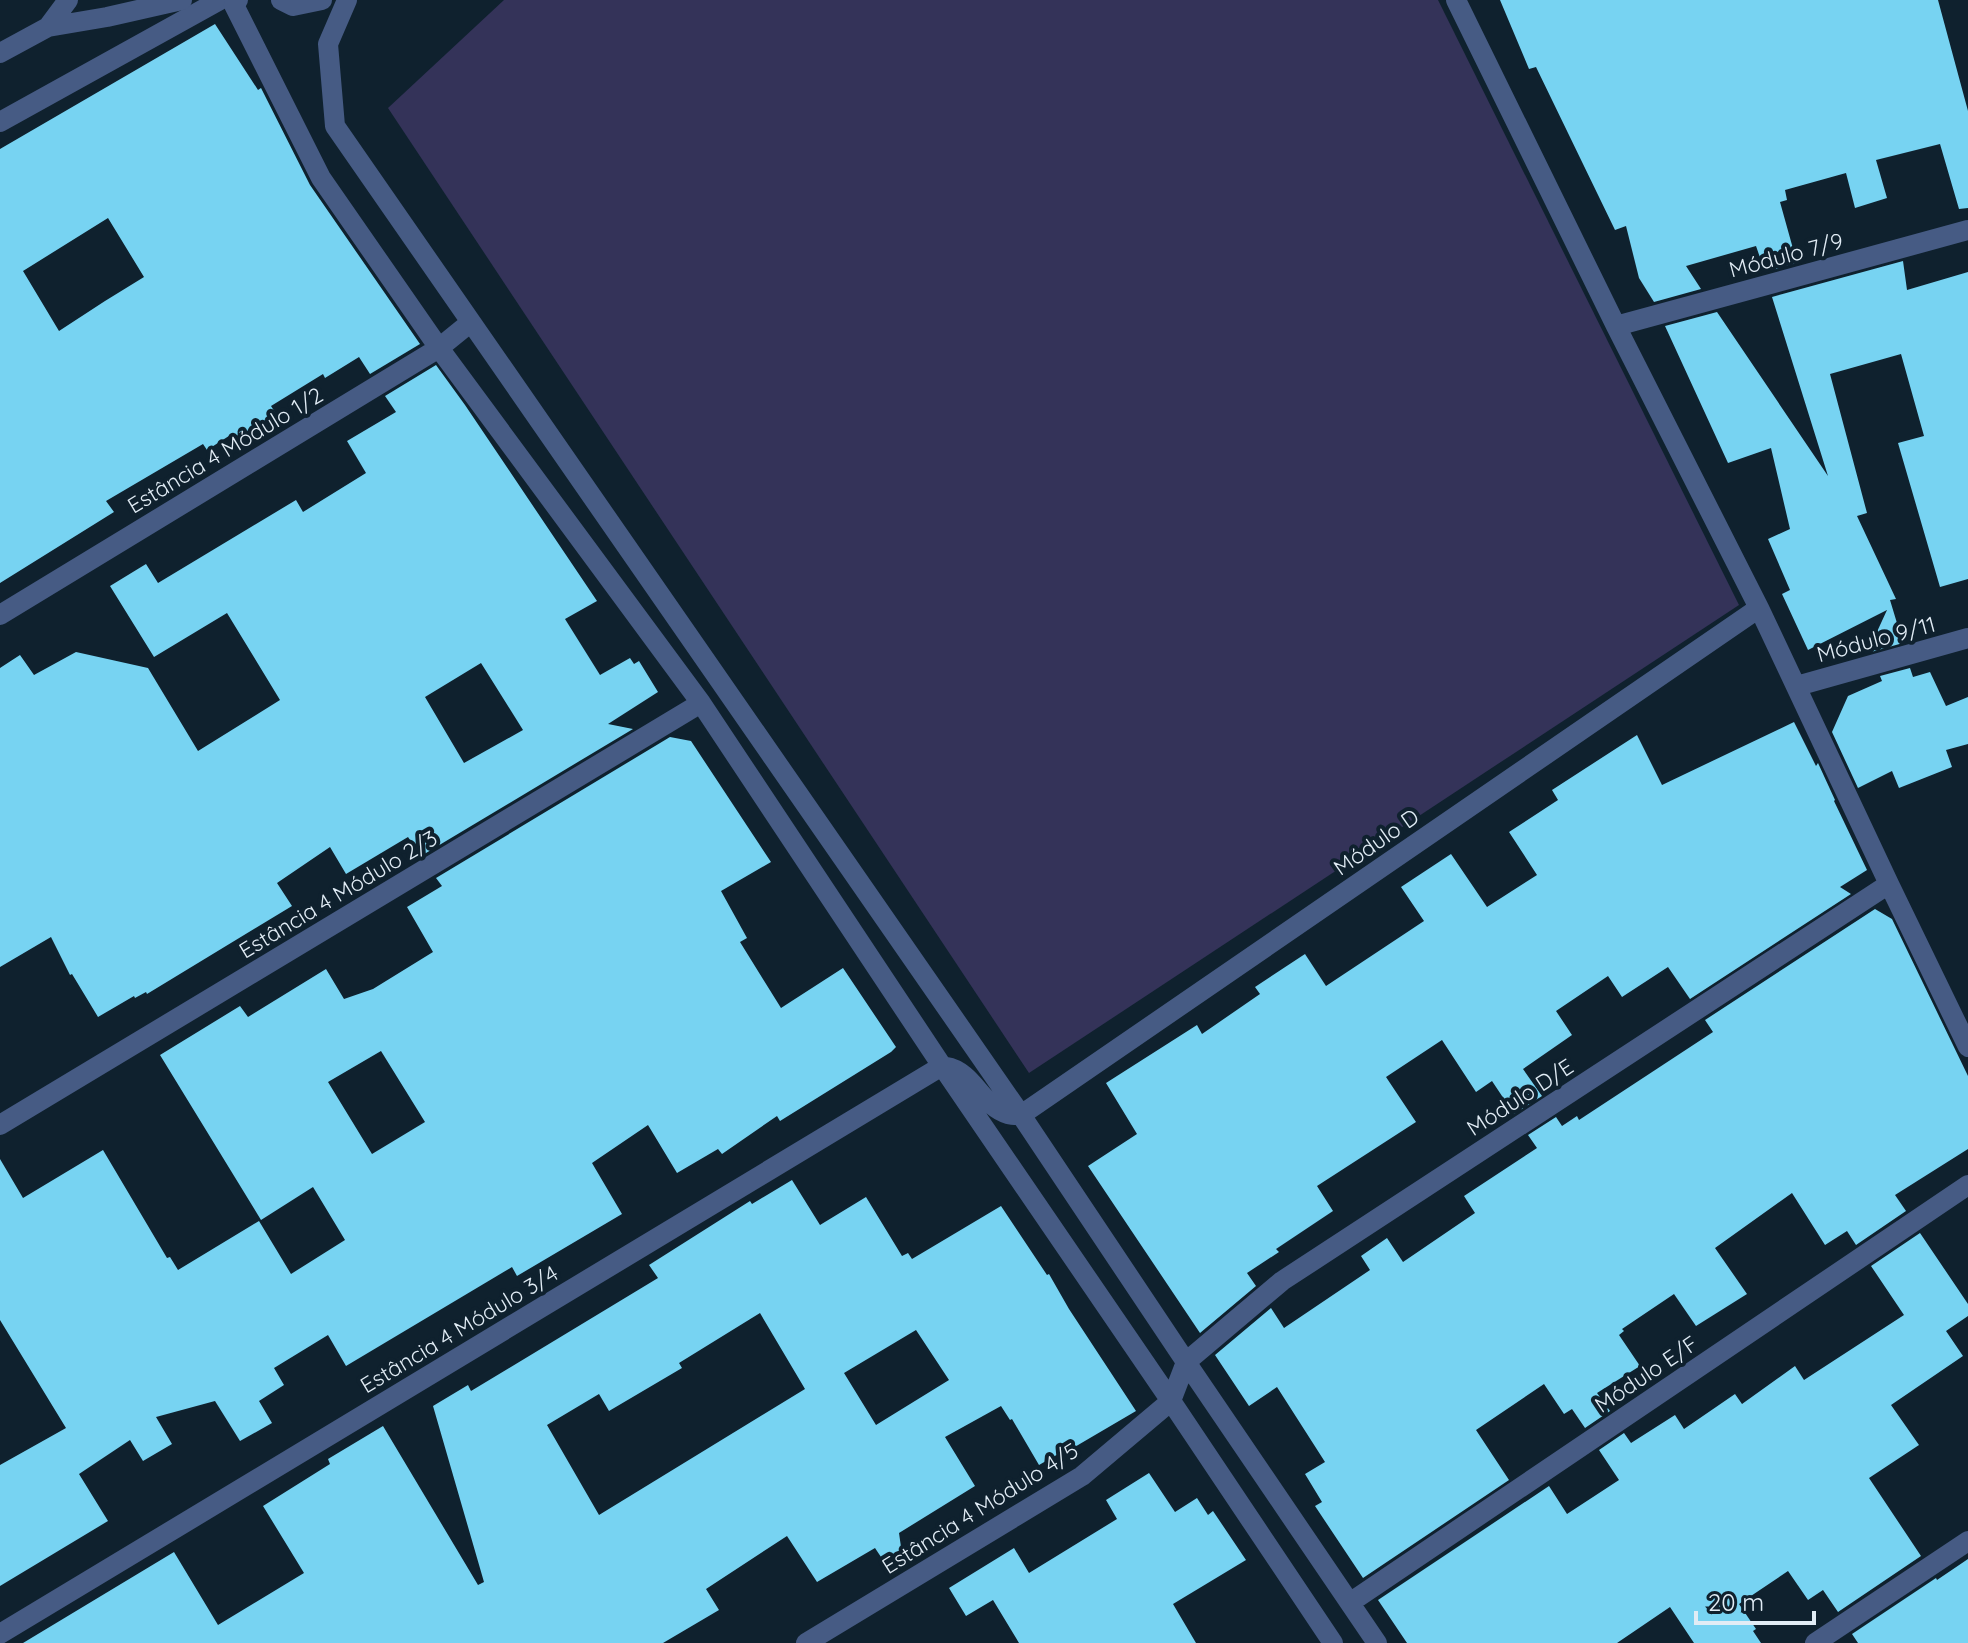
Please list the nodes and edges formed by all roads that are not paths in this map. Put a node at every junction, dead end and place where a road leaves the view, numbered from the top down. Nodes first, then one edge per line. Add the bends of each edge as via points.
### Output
1 (68, 0) edge
2 (182, 0) edge
3 (220, 0) edge
4 (238, 0) edge
5 (281, 0) edge
6 (322, 0) edge
7 (347, 0) edge
8 (1456, 0) edge
9 (48, 27) junction
10 (0, 53) edge
11 (0, 122) edge
12 (1968, 230) edge
13 (471, 322) junction
14 (1616, 326) junction
15 (439, 348) junction
16 (1759, 608) junction
17 (0, 615) edge
18 (1968, 638) edge
19 (1797, 686) junction
20 (701, 703) junction
21 (1889, 884) junction
22 (1968, 1047) edge
23 (942, 1066) junction
24 (1021, 1115) junction
25 (0, 1125) edge
26 (1968, 1185) edge
27 (1186, 1362) junction
28 (1171, 1401) junction
29 (1968, 1541) edge
30 (1351, 1602) junction
31 (0, 1634) edge
32 (806, 1643) edge
33 (1333, 1643) edge
34 (1377, 1643) edge
35 (1815, 1643) edge

1 - 9 street
2 - 9 street
3 - 11 street
4 - 15 street via 234,5 321,178
5 - 6 street via 293,6
7 - 13 street via 328,44 335,126
8 - 14 street
9 - 10 street
12 - 14 street, Módulo 7/9
13 - 15 street, Estância 4 Módulo 1/2
13 - 24 street
14 - 16 street
15 - 17 street, Estância 4 Módulo 1/2
15 - 20 street
16 - 19 street
16 - 24 street, Módulo D
18 - 19 street, Módulo 9/11
19 - 21 street
20 - 23 street
20 - 25 street, Estância 4 Módulo 2/3
21 - 22 street
21 - 27 street, Módulo D/E via 1282,1281
23 - 24 street via 959,1071 997,1108
23 - 28 street
23 - 31 street, Estância 4 Módulo 3/4
24 - 27 street
26 - 30 street, Módulo E/F
27 - 28 street
27 - 30 street
28 - 32 street, Estância 4 Módulo 4/5 via 1082,1476
28 - 33 street
29 - 35 street
30 - 34 street

